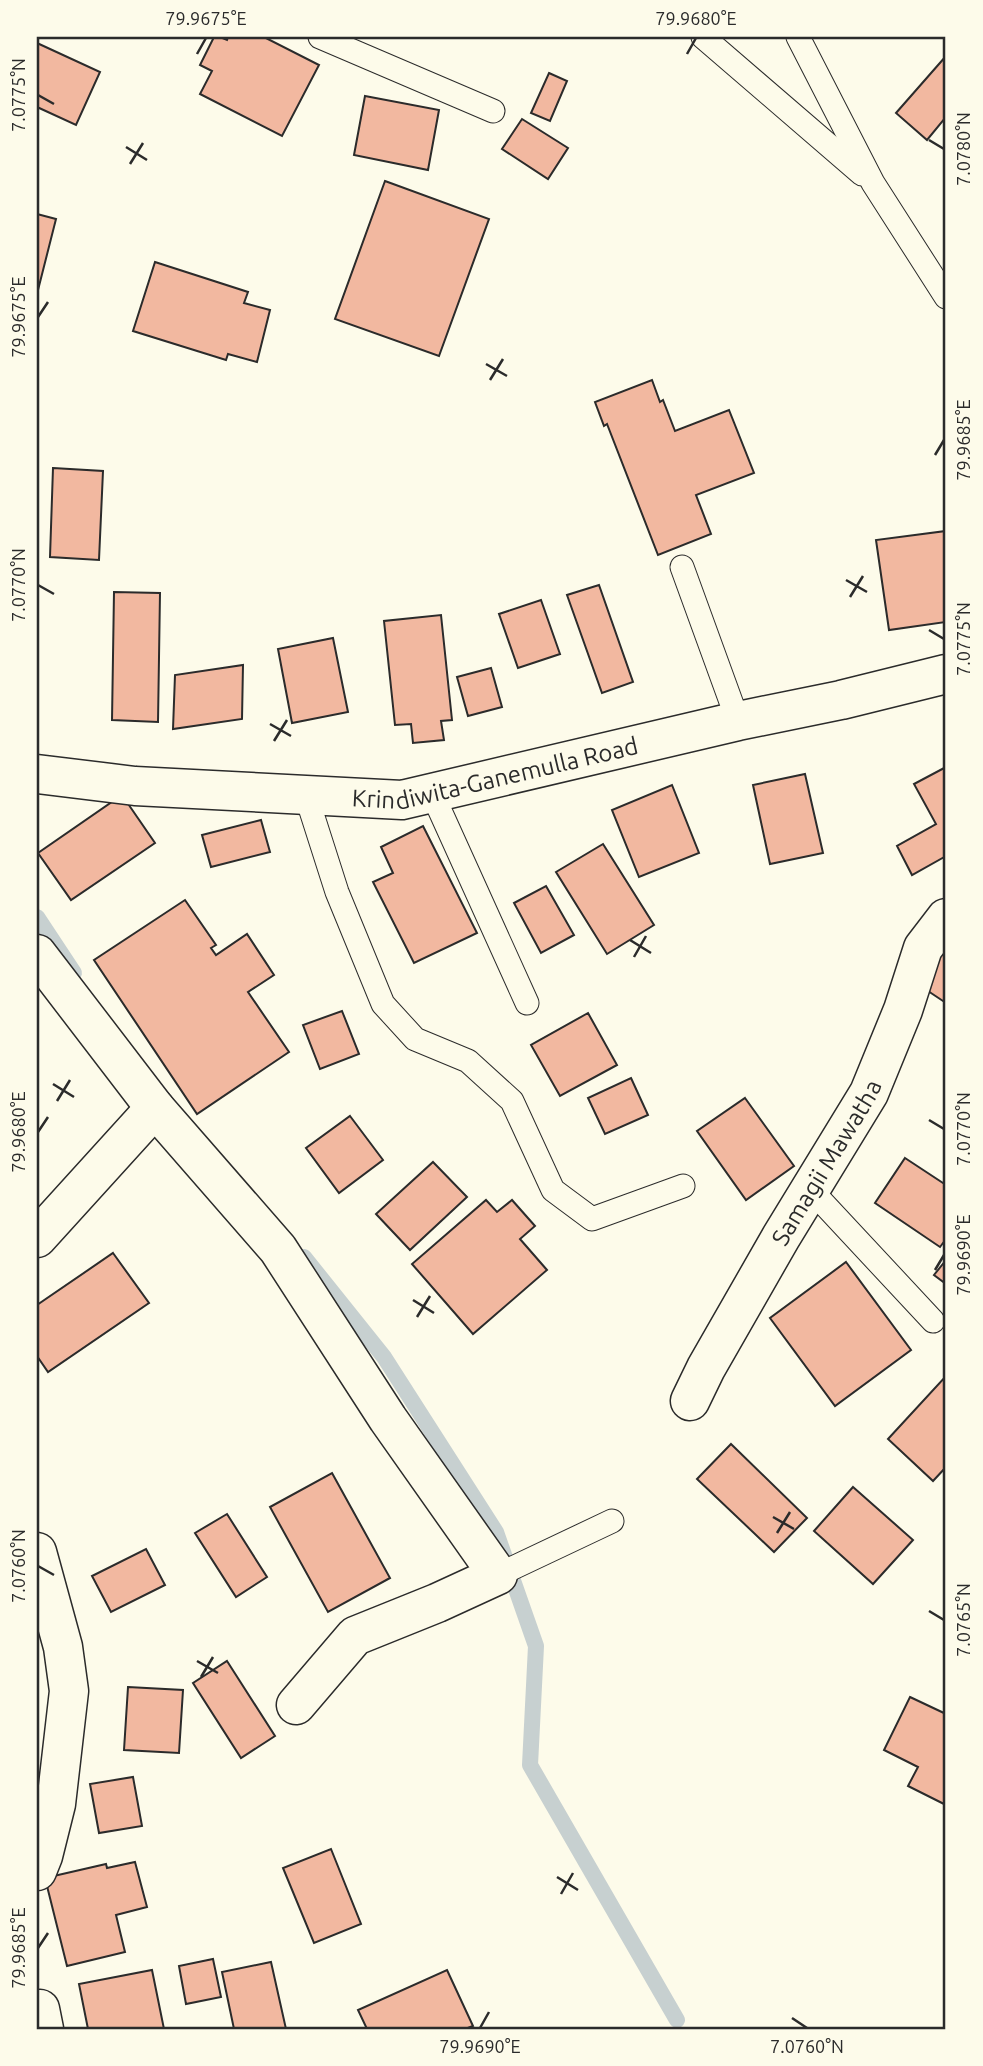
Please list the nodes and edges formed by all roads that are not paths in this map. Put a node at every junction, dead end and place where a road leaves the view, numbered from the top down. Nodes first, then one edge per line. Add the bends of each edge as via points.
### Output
1 (320, 37) edge
2 (703, 37) edge
3 (798, 37) edge
4 (493, 111) dead end
5 (873, 183) junction
6 (946, 297) edge
7 (682, 567) dead end
8 (946, 674) edge
9 (738, 721) junction
10 (37, 774) edge
11 (432, 793) junction
12 (306, 796) junction
13 (946, 918) edge
14 (37, 954) edge
15 (527, 1003) dead end
16 (155, 1108) junction
17 (682, 1186) dead end
18 (810, 1189) junction
19 (37, 1238) edge
20 (933, 1321) dead end
21 (690, 1401) dead end
22 (612, 1521) dead end
23 (37, 1552) edge
24 (498, 1575) junction
25 (296, 1705) dead end
26 (37, 1871) edge

1 - 4 lane
2 - 5 lane
3 - 5 lane
5 - 6 lane
7 - 9 lane
8 - 9 street, Krindiwita-Ganemulla Road
9 - 11 street, Krindiwita-Ganemulla Road
10 - 12 street, Krindiwita-Ganemulla Road via 135,786
11 - 12 street, Krindiwita-Ganemulla Road via 402,800
11 - 15 lane
12 - 17 lane via 337,892 383,1004 415,1039 468,1061 512,1101 553,1190 592,1219
13 - 18 street, Samagii Mawatha via 923,948 869,1093
14 - 16 street
16 - 19 street
16 - 24 street via 278,1249 388,1419
18 - 20 lane
18 - 21 street, Samagii Mawatha
22 - 24 lane
23 - 26 street via 63,1647 69,1691 56,1804
24 - 25 street via 355,1636

